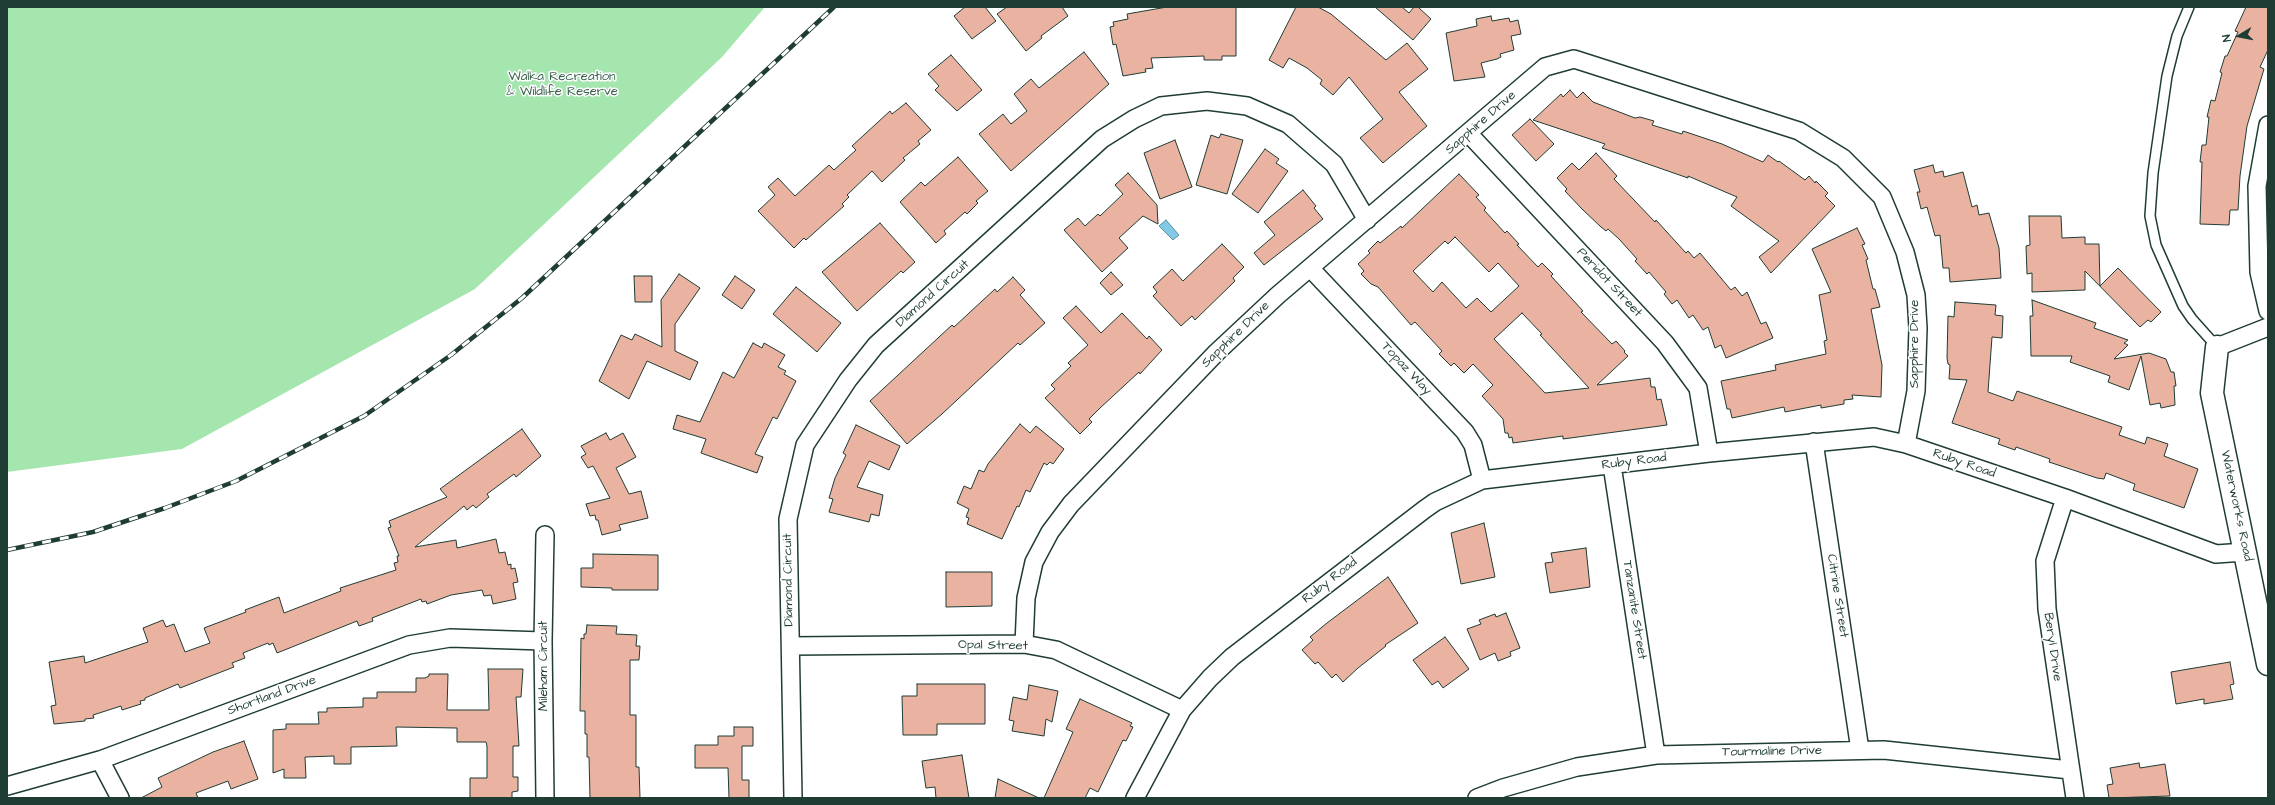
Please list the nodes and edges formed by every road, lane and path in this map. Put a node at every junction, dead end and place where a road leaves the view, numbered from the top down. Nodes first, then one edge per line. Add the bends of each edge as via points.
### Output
1 (2189, 7) edge
2 (2268, 126) edge
3 (1469, 134) junction
4 (1367, 220) junction
5 (1311, 269) junction
6 (2268, 311) edge
7 (2268, 327) edge
8 (2217, 347) junction
9 (1814, 442) junction
10 (1906, 444) junction
11 (1709, 452) junction
12 (1612, 465) junction
13 (1482, 480) junction
14 (2065, 498) junction
15 (545, 535) dead end
16 (2245, 552) junction
17 (543, 641) junction
18 (1024, 644) junction
19 (791, 646) junction
20 (2268, 664) edge
21 (1182, 710) junction
22 (1860, 750) junction
23 (1656, 755) junction
24 (100, 760) junction
25 (2070, 770) junction
26 (7, 786) edge
27 (120, 798) edge
28 (545, 798) edge
29 (793, 798) edge
30 (1135, 798) edge
31 (1477, 798) edge
32 (2075, 798) edge

1 - 8 lane via 2177,36 2167,76 2153,173 2150,216 2156,245 2183,306
2 - 6 street via 2257,186 2259,272
3 - 4 street, Sapphire Drive
3 - 10 street, Sapphire Drive via 1545,67 1574,58 1799,131 1843,158 1882,197 1905,252 1916,294 1916,390
3 - 11 street, Peridot Street via 1665,343 1698,388
4 - 5 street, Sapphire Drive
4 - 19 street, Diamond Circuit via 1334,164 1288,124 1247,106 1206,101 1162,106 1134,119 1102,139 876,345 848,380 805,445 788,520
5 - 13 street, Topaz Way via 1466,432 1473,445
5 - 18 street, Sapphire Drive via 1278,295 1217,352 1067,509 1050,532 1034,562 1026,598
7 - 8 street
8 - 16 street, Waterworks Road via 2212,393
9 - 10 street, Ruby Road via 1874,437
9 - 11 street, Ruby Road
9 - 22 street, Citrine Street
10 - 14 street, Ruby Road
11 - 12 street, Ruby Road
12 - 13 street, Ruby Road
12 - 23 street, Tanzanite Street
13 - 21 street, Ruby Road via 1435,502 1402,525 1232,657
14 - 16 street, Ruby Road via 2216,554
14 - 25 street, Beryl Drive via 2045,561 2046,609
15 - 17 street, Mileham Circuit
16 - 20 street, Waterworks Road
17 - 24 street, Shortland Drive via 450,638 410,645
17 - 28 street, Mileham Circuit
18 - 19 street, Opal Street
18 - 21 street, Opal Street via 1056,650
19 - 29 street, Diamond Circuit
21 - 30 street, Ruby Road
22 - 23 street, Tourmaline Drive
22 - 25 street, Tourmaline Drive via 1884,750
23 - 31 street, Tourmaline Drive via 1577,767
24 - 26 street, Shortland Drive
24 - 27 street
25 - 32 street, Beryl Drive

